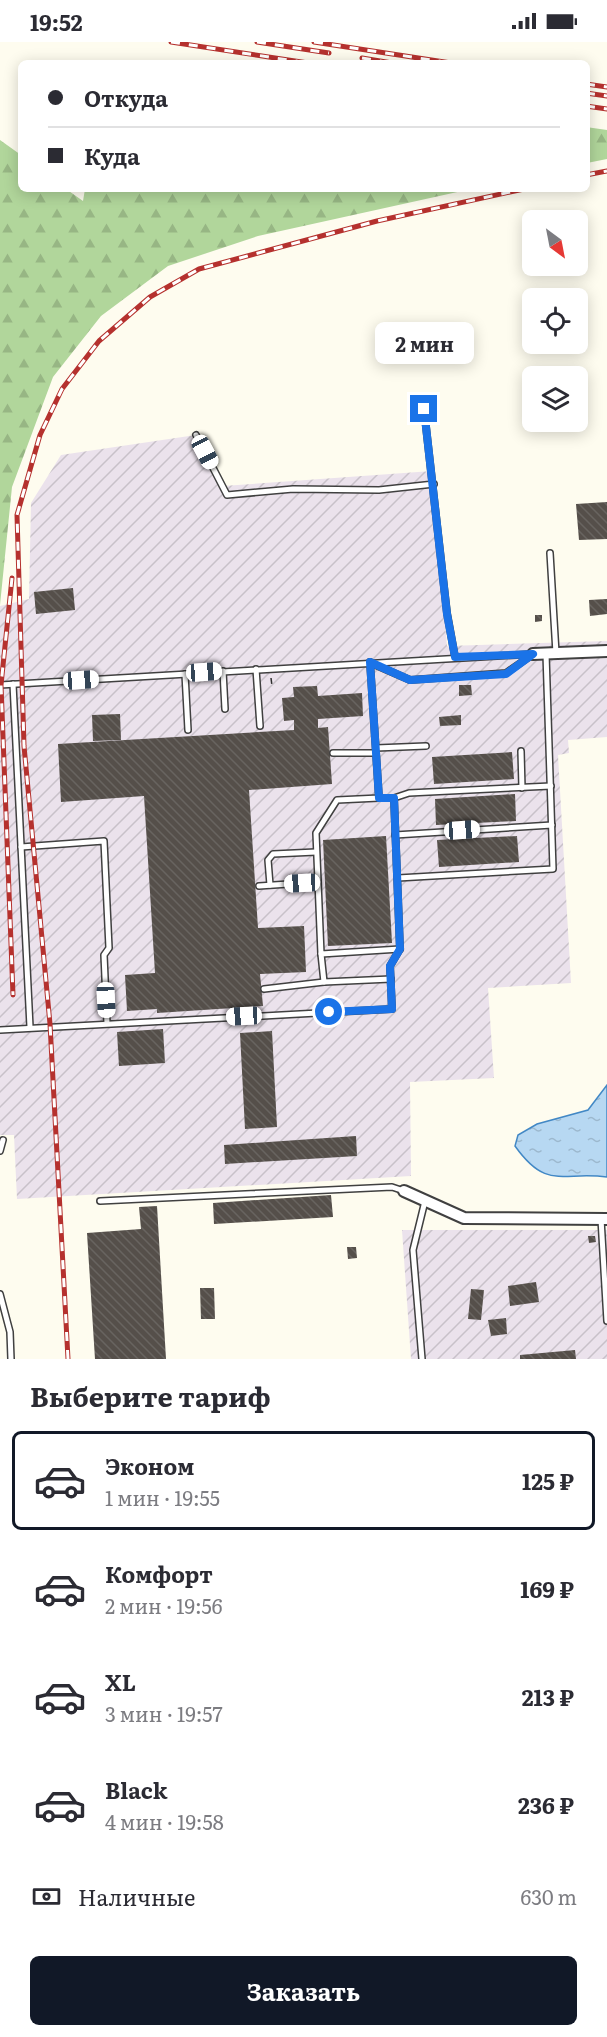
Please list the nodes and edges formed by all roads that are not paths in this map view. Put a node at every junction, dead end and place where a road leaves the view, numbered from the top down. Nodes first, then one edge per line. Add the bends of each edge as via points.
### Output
1 (424, 409) dead end
2 (196, 435) dead end
3 (434, 484) junction
4 (550, 553) dead end
5 (607, 651) edge
6 (551, 653) junction
7 (533, 654) junction
8 (455, 657) junction
9 (370, 662) junction
10 (256, 669) junction
11 (223, 671) junction
12 (184, 674) junction
13 (12, 684) junction
14 (0, 685) edge
15 (225, 709) dead end
16 (260, 726) dead end
17 (188, 730) dead end
18 (426, 746) dead end
19 (376, 751) junction
20 (521, 751) dead end
21 (333, 753) dead end
22 (551, 786) junction
23 (522, 788) junction
24 (379, 798) junction
25 (394, 798) junction
26 (552, 825) junction
27 (395, 835) junction
28 (21, 847) junction
29 (316, 852) junction
30 (398, 878) junction
31 (318, 882) junction
32 (270, 885) junction
33 (259, 886) dead end
34 (400, 949) junction
35 (321, 954) junction
36 (390, 979) junction
37 (324, 982) junction
38 (264, 989) dead end
39 (107, 1023) junction
40 (30, 1027) junction
41 (0, 1030) edge
42 (3, 1140) dead end
43 (0, 1151) edge
44 (404, 1191) joint
45 (100, 1201) dead end
46 (425, 1201) junction
47 (604, 1219) edge
48 (0, 1294) edge
49 (607, 1321) edge
50 (11, 1359) edge
51 (422, 1359) edge

1 - 3 lane
2 - 3 lane via 227,495 293,489 378,490
3 - 8 lane
4 - 6 lane
5 - 6 street
6 - 7 street
6 - 22 lane
7 - 8 lane
7 - 9 lane via 506,674 410,680
8 - 9 lane
9 - 10 lane
9 - 19 lane
10 - 11 lane
10 - 16 lane
11 - 12 lane
11 - 15 lane
12 - 13 lane
12 - 17 lane
13 - 14 lane
13 - 28 lane
18 - 19 lane
19 - 21 lane
19 - 24 lane
20 - 23 lane
22 - 23 lane
22 - 26 lane
23 - 25 lane via 409,793
24 - 25 lane
24 - 29 lane via 337,800 316,832
25 - 27 lane
26 - 27 lane
26 - 30 lane via 553,869
27 - 30 lane
28 - 39 lane via 104,841 109,948 104,955
28 - 40 lane
29 - 31 lane
29 - 32 lane via 273,854 268,860
30 - 34 lane
31 - 32 lane
31 - 35 lane
32 - 33 lane
34 - 35 lane
34 - 36 lane via 390,966
35 - 37 lane
36 - 37 lane
36 - 39 lane via 392,1009
37 - 38 lane
39 - 40 lane
40 - 41 lane
42 - 43 lane
44 - 45 lane via 392,1187
44 - 46 street
46 - 47 street via 464,1218
46 - 51 lane via 413,1250
47 - 49 lane
48 - 50 lane via 10,1332

